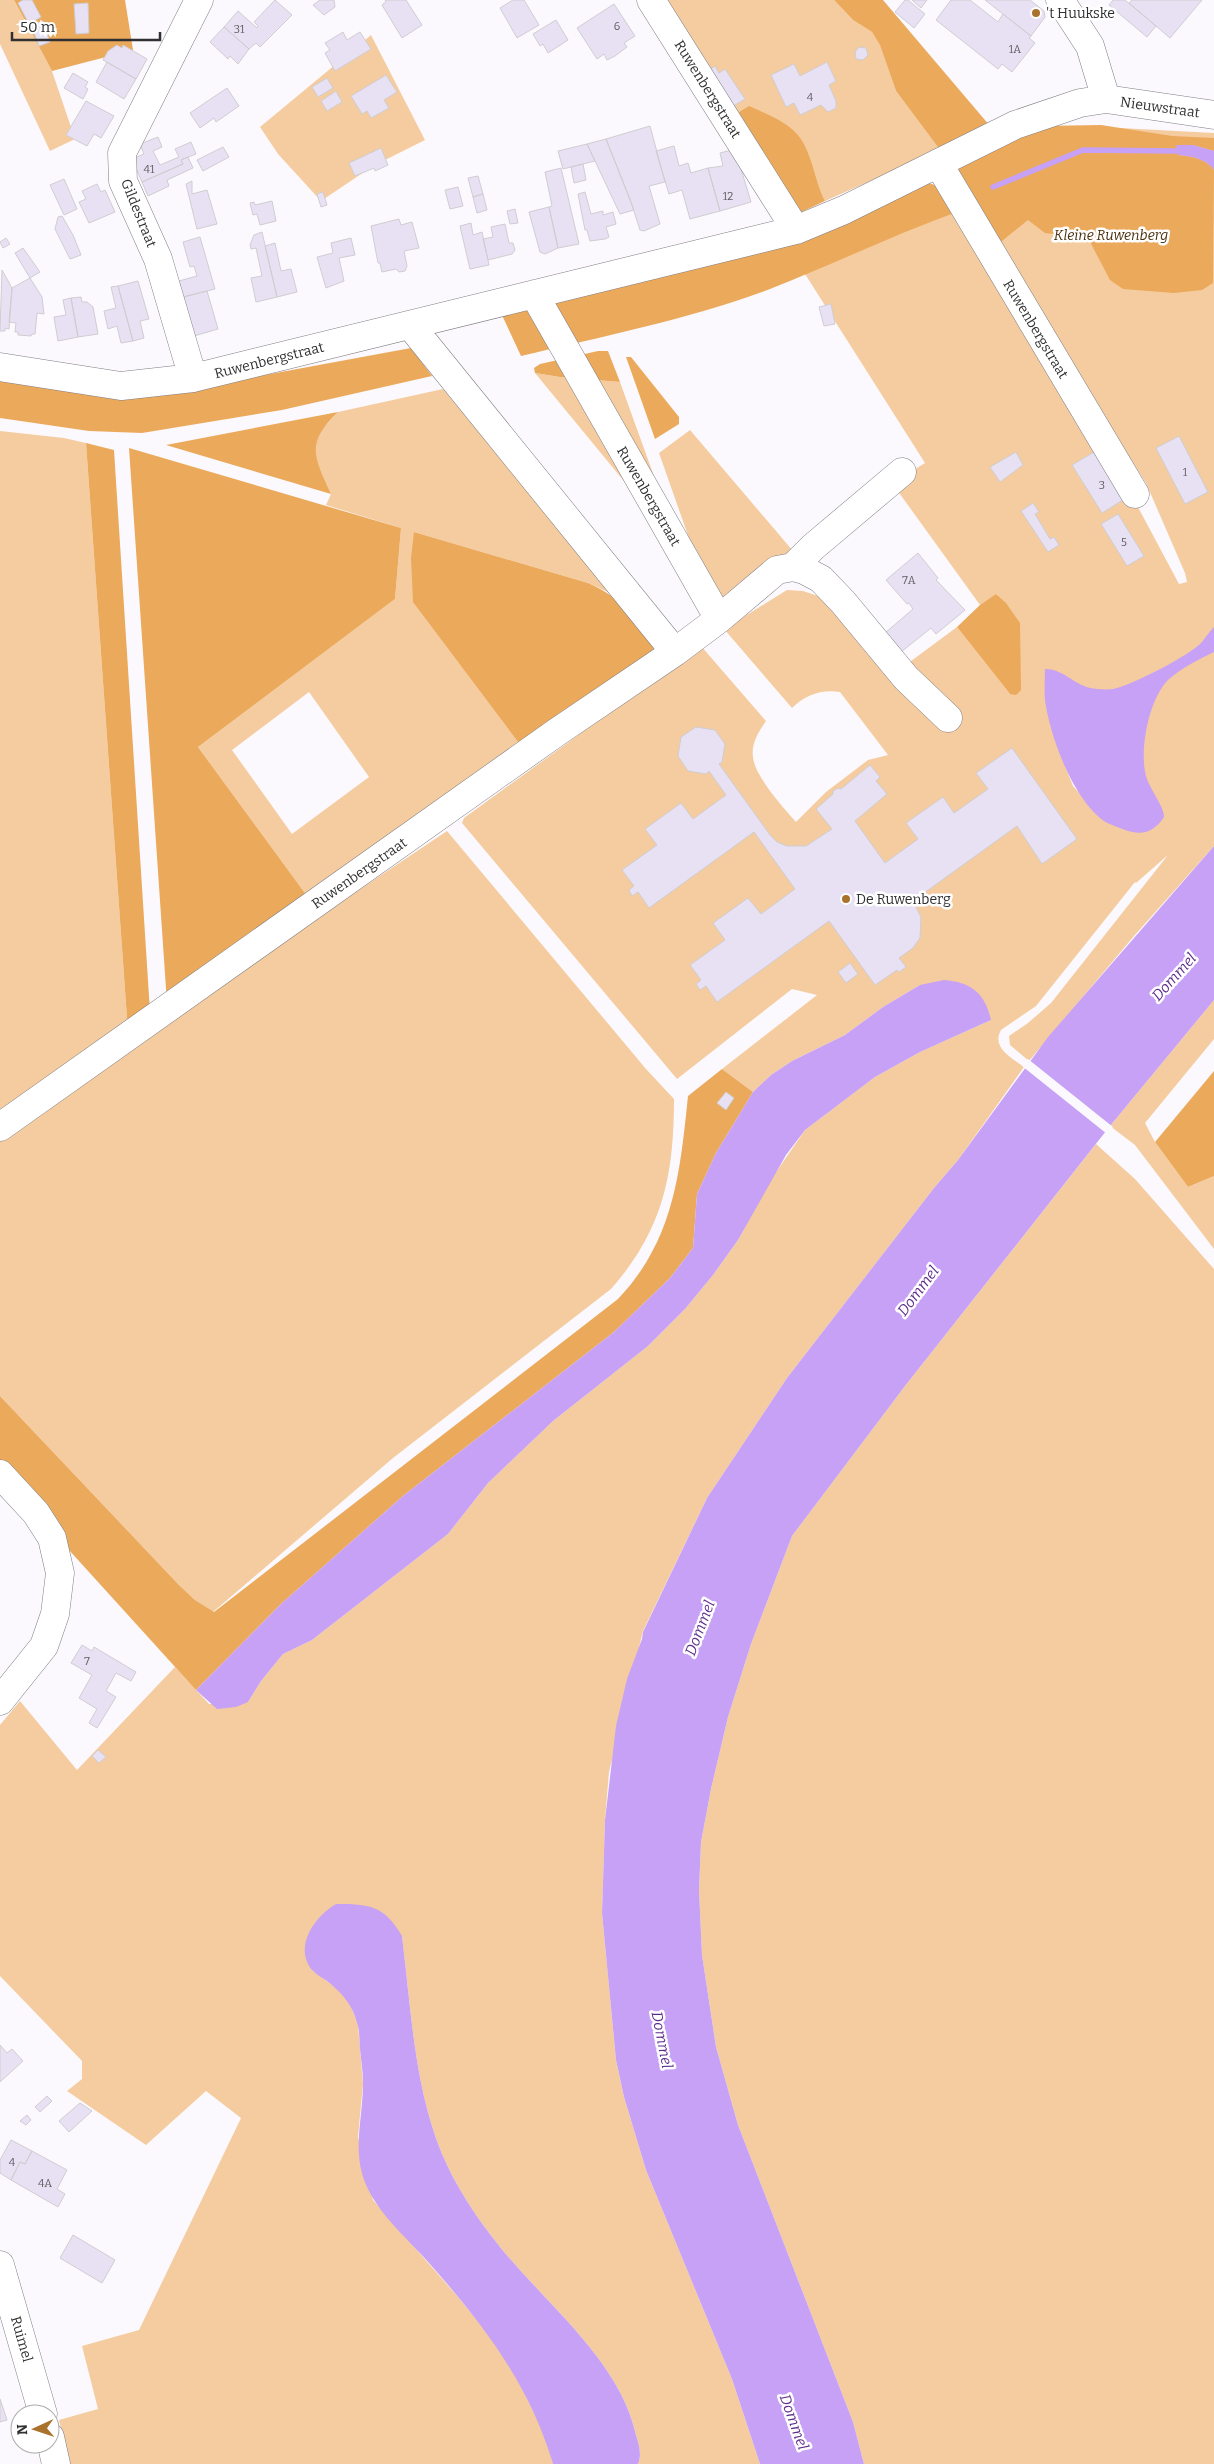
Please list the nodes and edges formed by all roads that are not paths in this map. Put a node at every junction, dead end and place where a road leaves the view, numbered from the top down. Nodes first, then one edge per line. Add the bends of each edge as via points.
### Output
1 (199, 0) edge
2 (651, 0) edge
3 (1073, 5) edge
4 (1106, 99) junction
5 (1214, 115) edge
6 (938, 163) junction
7 (796, 230) junction
8 (534, 294) junction
9 (410, 325) junction
10 (0, 367) edge
11 (193, 378) junction
12 (902, 472) dead end
13 (1135, 494) dead end
14 (785, 569) junction
15 (719, 619) junction
16 (675, 652) junction
17 (948, 718) dead end
18 (0, 1127) edge
19 (0, 1474) edge
20 (0, 1701) edge
21 (0, 2265) edge
22 (40, 2404) edge

1 - 11 street, Gildestraat via 122,152 123,181 158,260
2 - 7 street, Ruwenbergstraat
3 - 4 street
4 - 5 street, Nieuwstraat
4 - 6 street, Ruwenbergstraat via 1080,103 1030,119
6 - 7 street, Ruwenbergstraat
6 - 13 street, Ruwenbergstraat
7 - 8 street, Ruwenbergstraat
8 - 9 street, Ruwenbergstraat
8 - 15 street, Ruwenbergstraat
9 - 11 street, Ruwenbergstraat
9 - 16 street
10 - 11 street, Ruwenbergstraat via 121,386
12 - 14 street, Ruwenbergstraat
14 - 15 street, Ruwenbergstraat
14 - 17 street via 804,570 821,579 906,678
15 - 16 street, Ruwenbergstraat
16 - 18 street, Ruwenbergstraat
19 - 20 street via 36,1513 52,1538 60,1573 56,1614 44,1646
21 - 22 street, Ruimel

